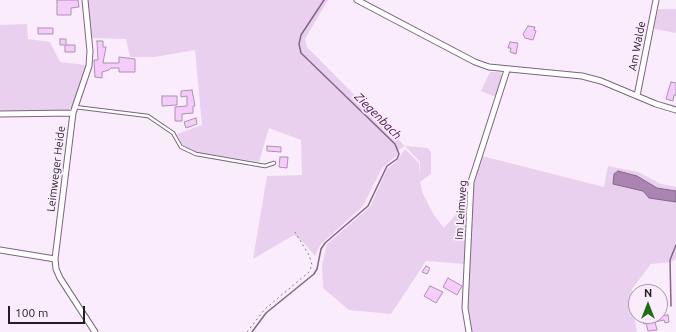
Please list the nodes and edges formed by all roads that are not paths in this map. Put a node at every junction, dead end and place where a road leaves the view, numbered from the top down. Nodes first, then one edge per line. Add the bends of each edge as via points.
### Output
1 (85, 0) edge
2 (357, 0) edge
3 (656, 0) edge
4 (507, 70) junction
5 (637, 96) junction
6 (74, 110) junction
7 (676, 110) edge
8 (0, 114) edge
9 (274, 163) dead end
10 (0, 250) edge
11 (55, 259) junction
12 (95, 332) edge
13 (469, 332) edge

1 - 6 street, Leimweger Heide via 89,66
2 - 4 street via 475,62
3 - 5 street, Am Walde
4 - 5 street via 582,76
4 - 13 street, Im Leimweg via 471,182 466,308
5 - 7 street
6 - 8 street
6 - 9 lane via 148,116 173,133 181,147 196,154 265,166
6 - 11 street, Leimweger Heide
10 - 11 street
11 - 12 street, Leimweger Heide via 60,278

